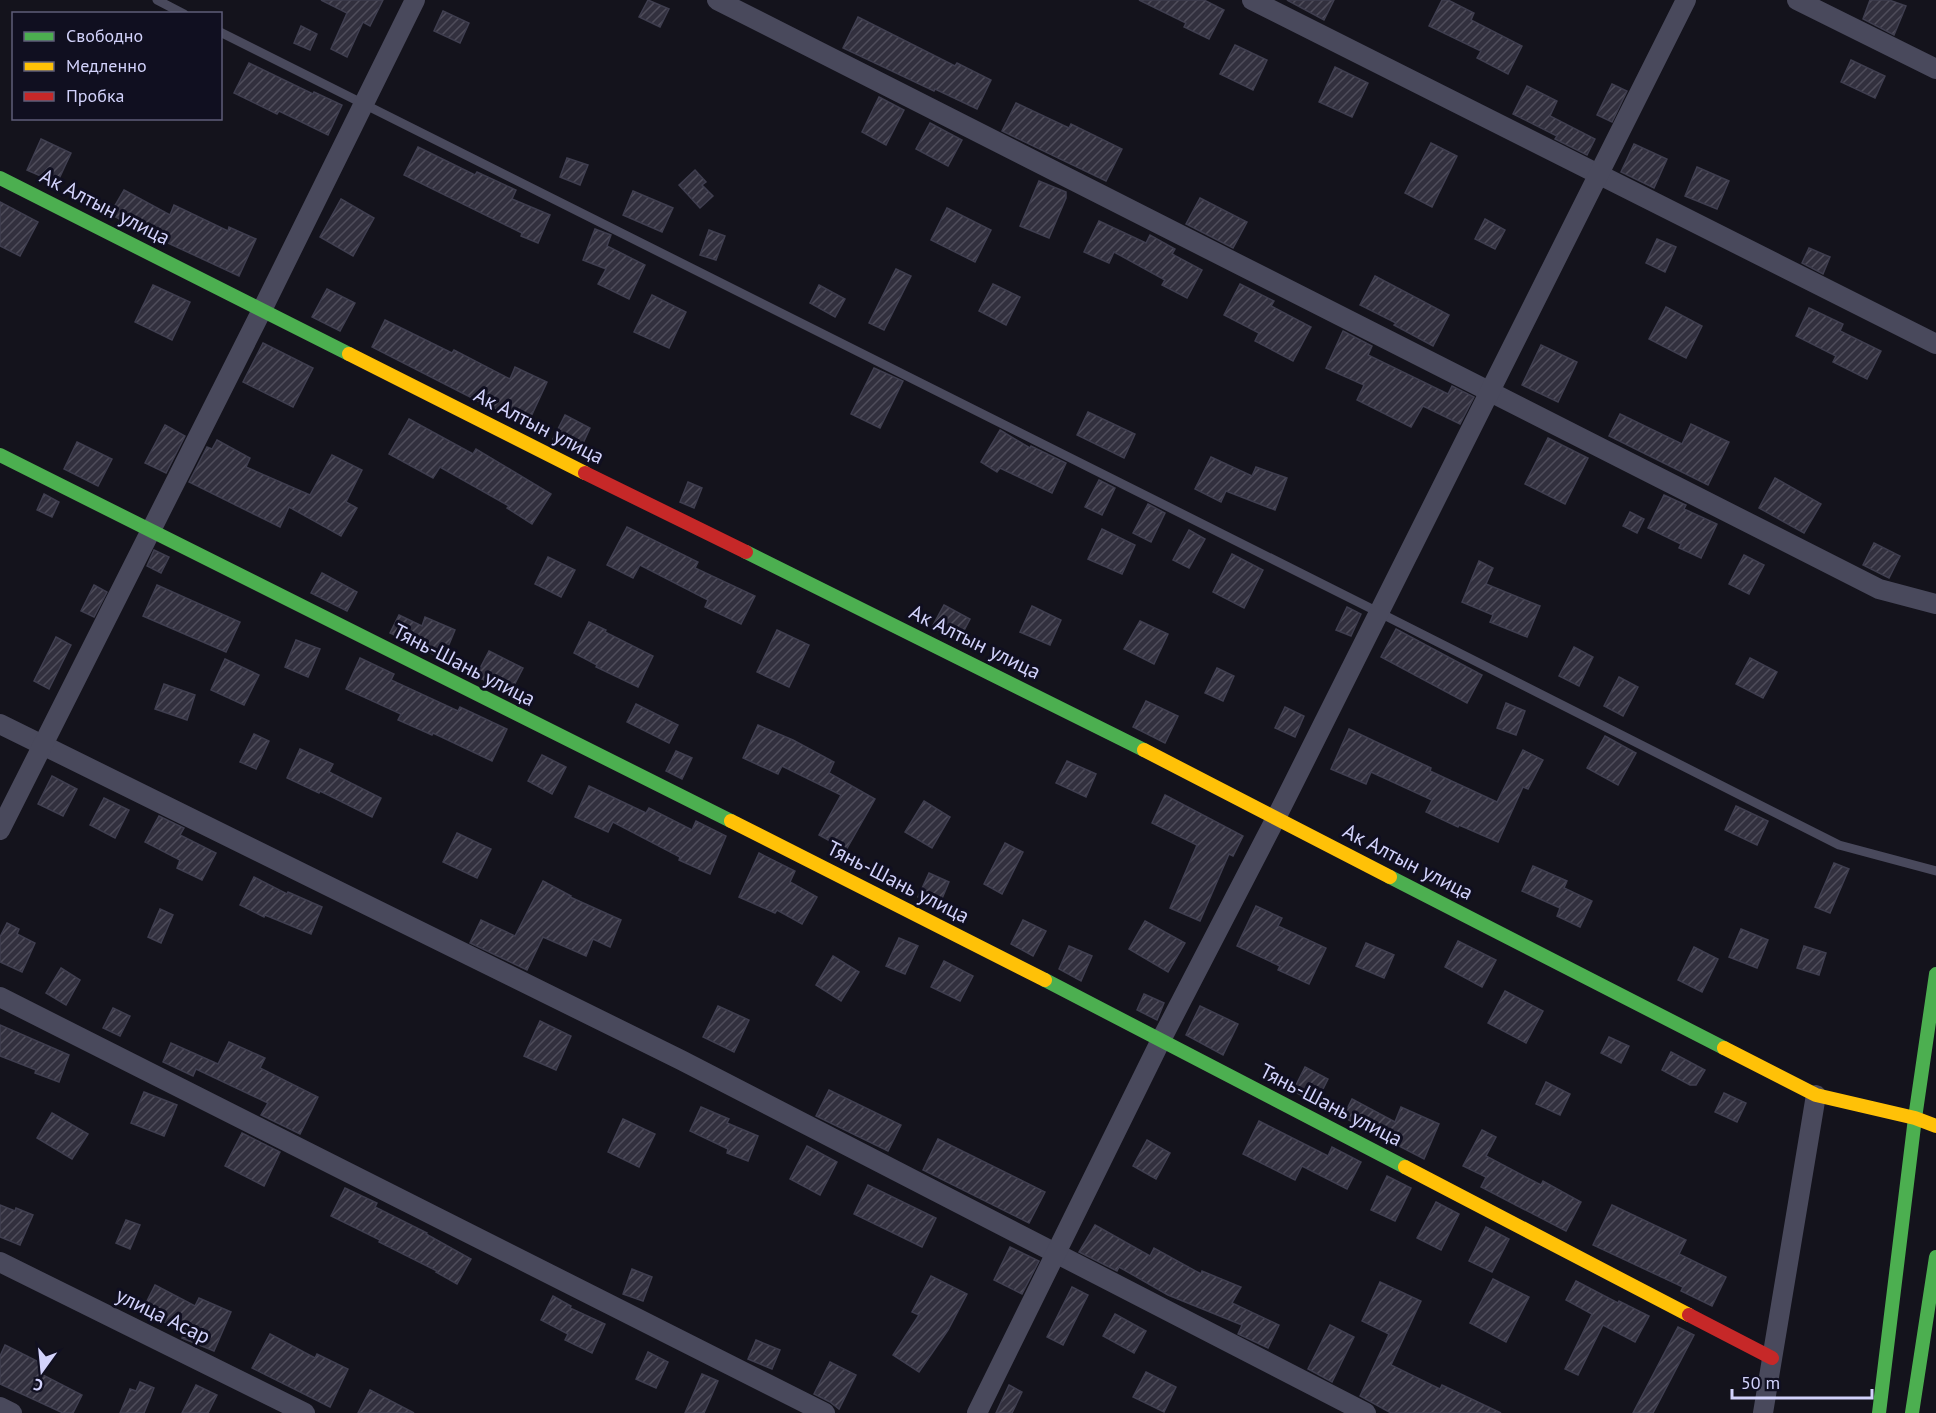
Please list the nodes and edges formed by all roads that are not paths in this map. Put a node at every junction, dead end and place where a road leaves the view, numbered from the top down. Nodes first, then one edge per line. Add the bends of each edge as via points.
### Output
1 (157, 0) edge
2 (414, 0) edge
3 (717, 0) edge
4 (1252, 0) edge
5 (1686, 0) edge
6 (1797, 0) edge
7 (180, 12) edge
8 (222, 33) edge
9 (1936, 69) edge
10 (363, 104) junction
11 (1599, 175) junction
12 (0, 178) edge
13 (262, 310) junction
14 (1936, 344) edge
15 (1490, 391) junction
16 (0, 455) edge
17 (151, 530) junction
18 (1936, 604) edge
19 (1378, 612) junction
20 (0, 724) edge
21 (43, 745) junction
22 (1276, 818) junction
23 (0, 830) edge
24 (1936, 871) edge
25 (1936, 974) edge
26 (0, 998) edge
27 (1161, 1041) junction
28 (1816, 1095) junction
29 (1915, 1118) junction
30 (1936, 1126) edge
31 (1056, 1253) junction
32 (1936, 1257) edge
33 (0, 1262) edge
34 (1772, 1358) junction
35 (0, 1407) edge
36 (12, 1413) edge
37 (305, 1413) edge
38 (825, 1413) edge
39 (977, 1413) edge
40 (1366, 1413) edge
41 (1763, 1413) edge
42 (1879, 1413) edge
43 (1912, 1413) edge

1 - 7 lane
2 - 10 street
3 - 15 street
4 - 11 street
5 - 11 street
6 - 9 street
8 - 10 lane
10 - 13 street
10 - 19 lane
11 - 14 street
11 - 15 street
12 - 13 street, Ак Алтын улица
13 - 17 street
13 - 22 street, Ак Алтын улица
15 - 18 street via 1879,589
15 - 19 street
16 - 17 street, Тянь-Шань улица
17 - 21 street
17 - 27 street, Тянь-Шань улица
19 - 22 street
19 - 24 lane via 1839,845
20 - 21 street
21 - 23 street
21 - 31 street via 681,1060
22 - 27 street
22 - 28 street, Ак Алтын улица
25 - 29 street
26 - 38 street
27 - 31 street
27 - 34 street, Тянь-Шань улица
28 - 29 street, Ак Алтын улица
28 - 34 street
29 - 30 street, Ак Алтын улица
29 - 42 street
31 - 39 street
31 - 40 street
32 - 43 street
33 - 37 street, улица Асар
34 - 41 street
35 - 36 street

